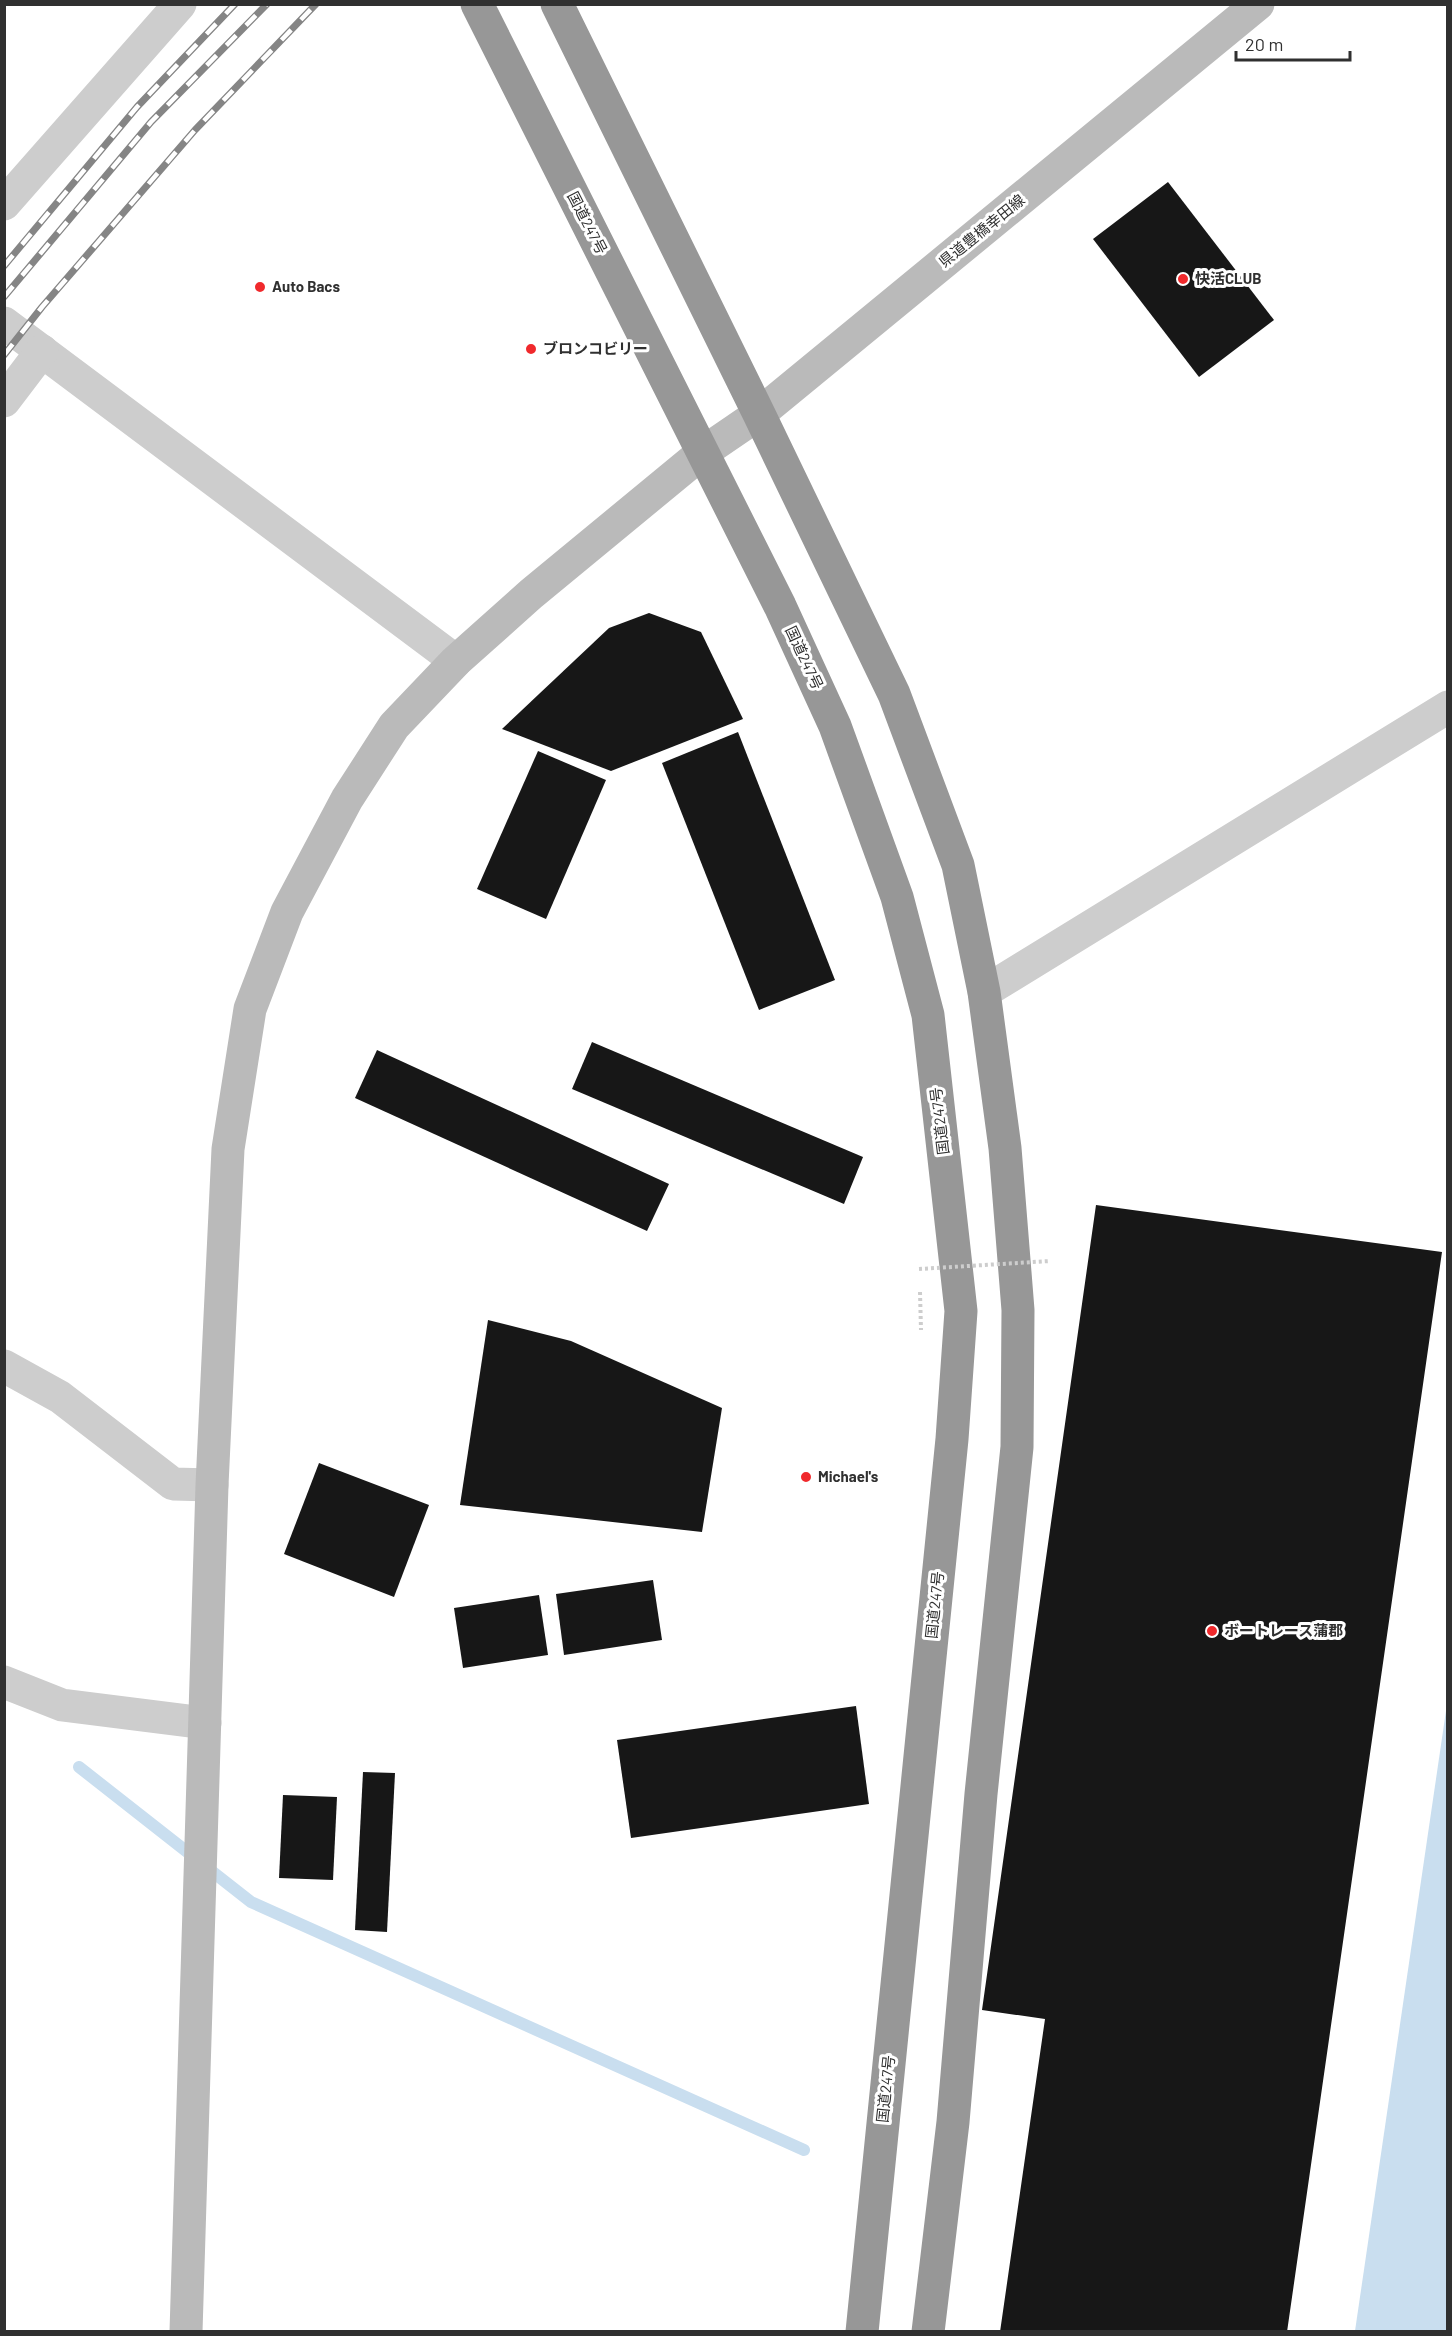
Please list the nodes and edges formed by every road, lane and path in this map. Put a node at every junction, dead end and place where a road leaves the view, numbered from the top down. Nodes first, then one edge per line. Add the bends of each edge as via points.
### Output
1 (180, 4) edge
2 (477, 4) edge
3 (557, 4) edge
4 (1258, 4) edge
5 (4, 204) edge
6 (4, 323) edge
7 (42, 351) junction
8 (4, 401) edge
9 (759, 414) junction
10 (702, 453) junction
11 (456, 661) junction
12 (1448, 707) edge
13 (984, 992) junction
14 (1050, 1261) dead end
15 (921, 1337) dead end
16 (4, 1366) edge
17 (212, 1485) junction
18 (4, 1682) edge
19 (206, 1723) junction
20 (186, 2331) edge
21 (862, 2331) edge
22 (928, 2331) edge

1 - 5 street
2 - 10 highway, 国道247号
3 - 9 highway
4 - 9 street, 県道豊橋幸田線
6 - 7 street
7 - 8 street
7 - 11 street
9 - 10 street, 県道豊橋幸田線
9 - 13 highway via 894,694 958,865
10 - 11 street, 県道豊橋幸田線
10 - 21 highway, 国道247号 via 780,606 835,726 897,897 928,1015 960,1311 952,1439
11 - 17 street, 県道豊橋幸田線 via 394,726 346,799 287,912 250,1009 228,1149
12 - 13 street
13 - 22 highway via 1005,1148 1018,1310 1017,1447 981,1794 953,2122
14 - 15 path, bridge via 919,1269
16 - 17 street via 60,1397 173,1484
17 - 19 street, 県道豊橋幸田線
18 - 19 street via 62,1704
19 - 20 street, 県道豊橋幸田線

